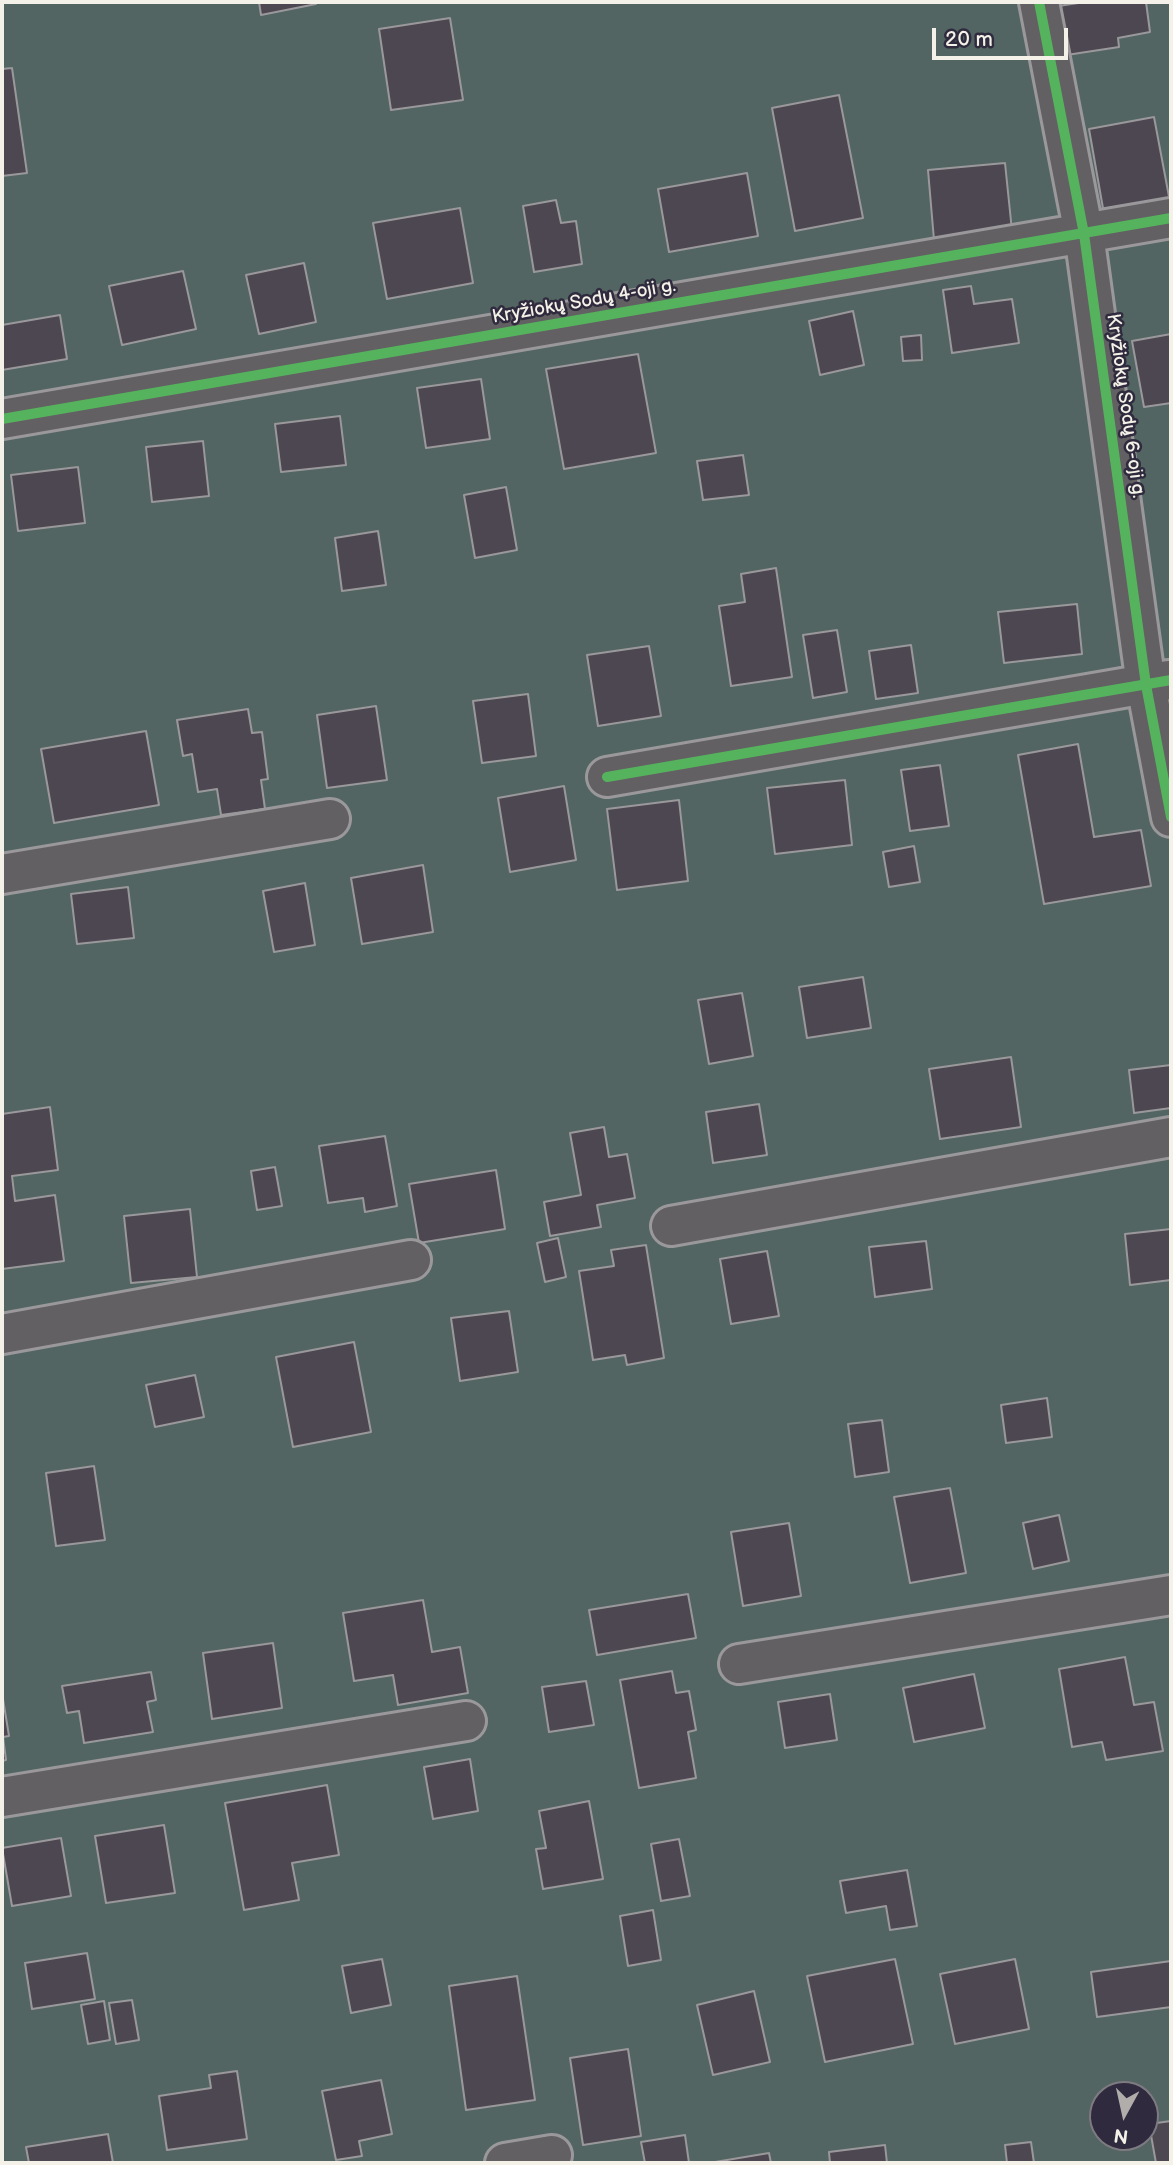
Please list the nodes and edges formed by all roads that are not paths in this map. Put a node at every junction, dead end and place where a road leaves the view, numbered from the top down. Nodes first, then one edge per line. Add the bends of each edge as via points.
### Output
1 (1039, 2) edge
2 (1171, 218) edge
3 (1084, 234) junction
4 (2, 419) edge
5 (1158, 682) edge
6 (607, 777) dead end
7 (1171, 817) edge
8 (330, 819) dead end
9 (2, 874) edge
10 (1171, 1137) edge
11 (671, 1226) dead end
12 (411, 1260) dead end
13 (2, 1334) edge
14 (1171, 1595) edge
15 (739, 1664) dead end
16 (466, 1720) dead end
17 (2, 1797) edge
18 (552, 2155) dead end
19 (505, 2163) edge

1 - 3 street, Kryžiokų Sodų 6-oji g.
2 - 3 street, Kryžiokų Sodų 4-oji g.
3 - 4 street, Kryžiokų Sodų 4-oji g.
3 - 5 street, Kryžiokų Sodų 6-oji g.
5 - 6 street
5 - 7 street, Kryžiokų Sodų 6-oji g.
8 - 9 street
10 - 11 street
12 - 13 street
14 - 15 street
16 - 17 street
18 - 19 street

